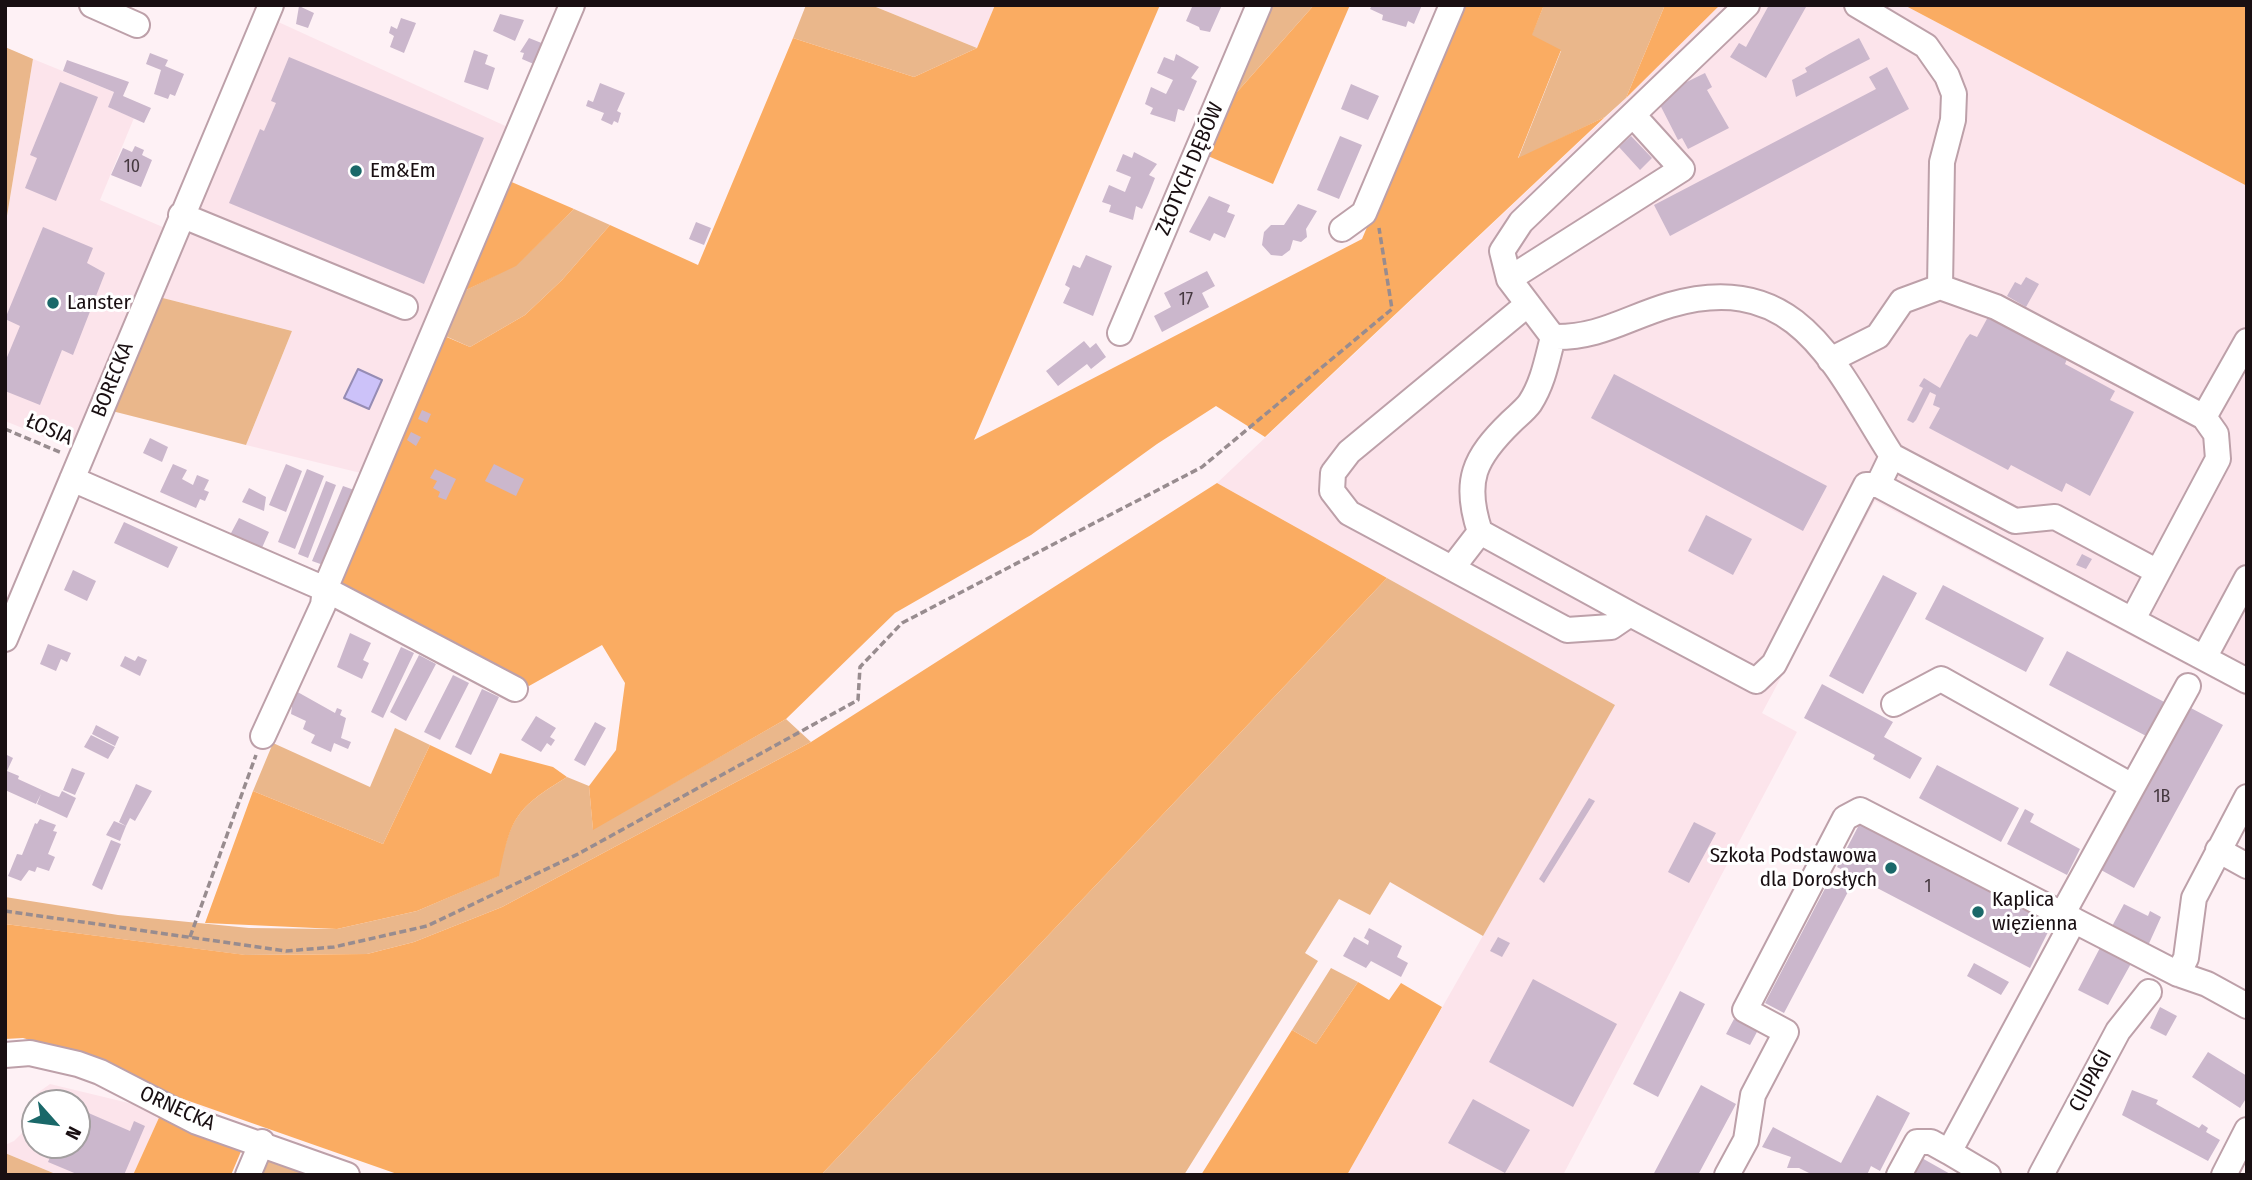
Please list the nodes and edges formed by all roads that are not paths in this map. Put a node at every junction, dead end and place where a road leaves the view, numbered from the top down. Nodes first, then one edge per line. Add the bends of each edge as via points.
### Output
1 (92, 5) edge
2 (572, 5) edge
3 (1259, 5) edge
4 (1452, 5) edge
5 (1747, 5) edge
6 (1857, 5) edge
7 (266, 7) edge
8 (137, 25) dead end
9 (1633, 115) junction
10 (181, 215) junction
11 (1342, 229) dead end
12 (1509, 279) junction
13 (1940, 287) junction
14 (1528, 304) junction
15 (405, 307) dead end
16 (1121, 333) dead end
17 (1553, 337) junction
18 (2247, 341) edge
19 (1830, 360) junction
20 (2204, 418) junction
21 (1892, 456) junction
22 (76, 470) junction
23 (1878, 485) junction
24 (2015, 521) junction
25 (1480, 532) junction
26 (2016, 558) junction
27 (1453, 567) junction
28 (2158, 572) junction
29 (2247, 578) edge
30 (324, 589) junction
31 (1630, 614) junction
32 (2133, 619) junction
33 (5, 639) edge
34 (2204, 658) junction
35 (2247, 681) edge
36 (2188, 686) dead end
37 (514, 689) dead end
38 (1894, 704) dead end
39 (263, 736) road end
40 (2132, 786) junction
41 (2247, 797) edge
42 (2218, 850) junction
43 (2247, 866) edge
44 (2069, 916) junction
45 (2178, 974) junction
46 (2149, 992) dead end
47 (2247, 1006) edge
48 (5, 1055) edge
49 (2247, 1130) edge
50 (262, 1142) junction
51 (1949, 1152) junction
52 (248, 1175) edge
53 (347, 1175) edge
54 (1727, 1175) edge
55 (1899, 1175) edge
56 (1988, 1175) edge
57 (2041, 1175) edge
58 (2224, 1175) edge

1 - 8 street
2 - 30 street
3 - 16 street, ZŁOTYCH DĘBÓW
4 - 11 street via 1364,214
5 - 9 street
6 - 13 street via 1926,46 1942,66 1954,94 1953,120 1942,162
7 - 10 street, BORECKA
9 - 12 street via 1521,222 1502,251
9 - 12 street via 1682,169
10 - 15 street
10 - 22 street, BORECKA
12 - 14 street
13 - 19 street via 1902,301 1878,335
13 - 20 street via 1996,307
14 - 17 street
14 - 27 street via 1349,452 1333,473 1332,491 1349,513
17 - 19 street via 1581,338 1669,305 1710,296 1740,297 1778,310 1812,333
17 - 25 street via 1529,405 1486,448 1475,470 1472,507
18 - 20 street
19 - 21 street
20 - 28 street via 2216,434 2218,458
21 - 23 street
21 - 24 street
22 - 30 street
22 - 33 street, BORECKA
23 - 26 street
23 - 31 street via 1866,485 1774,664 1756,681
24 - 26 street
24 - 28 street via 2054,517
25 - 27 street
25 - 31 street
26 - 32 street
27 - 31 street via 1567,631 1611,627
28 - 32 street
29 - 34 street
30 - 37 street
30 - 39 street via 323,606
32 - 34 street
34 - 35 street
36 - 40 street
38 - 40 street via 1941,680
40 - 44 street
41 - 42 street
42 - 43 street
42 - 45 street via 2190,908 2186,958
44 - 45 street
44 - 51 street
44 - 54 street via 1865,810 1845,818 1745,1010 1786,1032 1753,1096 1746,1140
45 - 47 street
46 - 57 street, CIUPAGI via 2118,1031
48 - 50 street, ORNECKA via 30,1054 89,1068 197,1122
49 - 58 street
50 - 52 street
50 - 53 street, ORNECKA
51 - 55 street via 1931,1142 1917,1142
51 - 56 street

